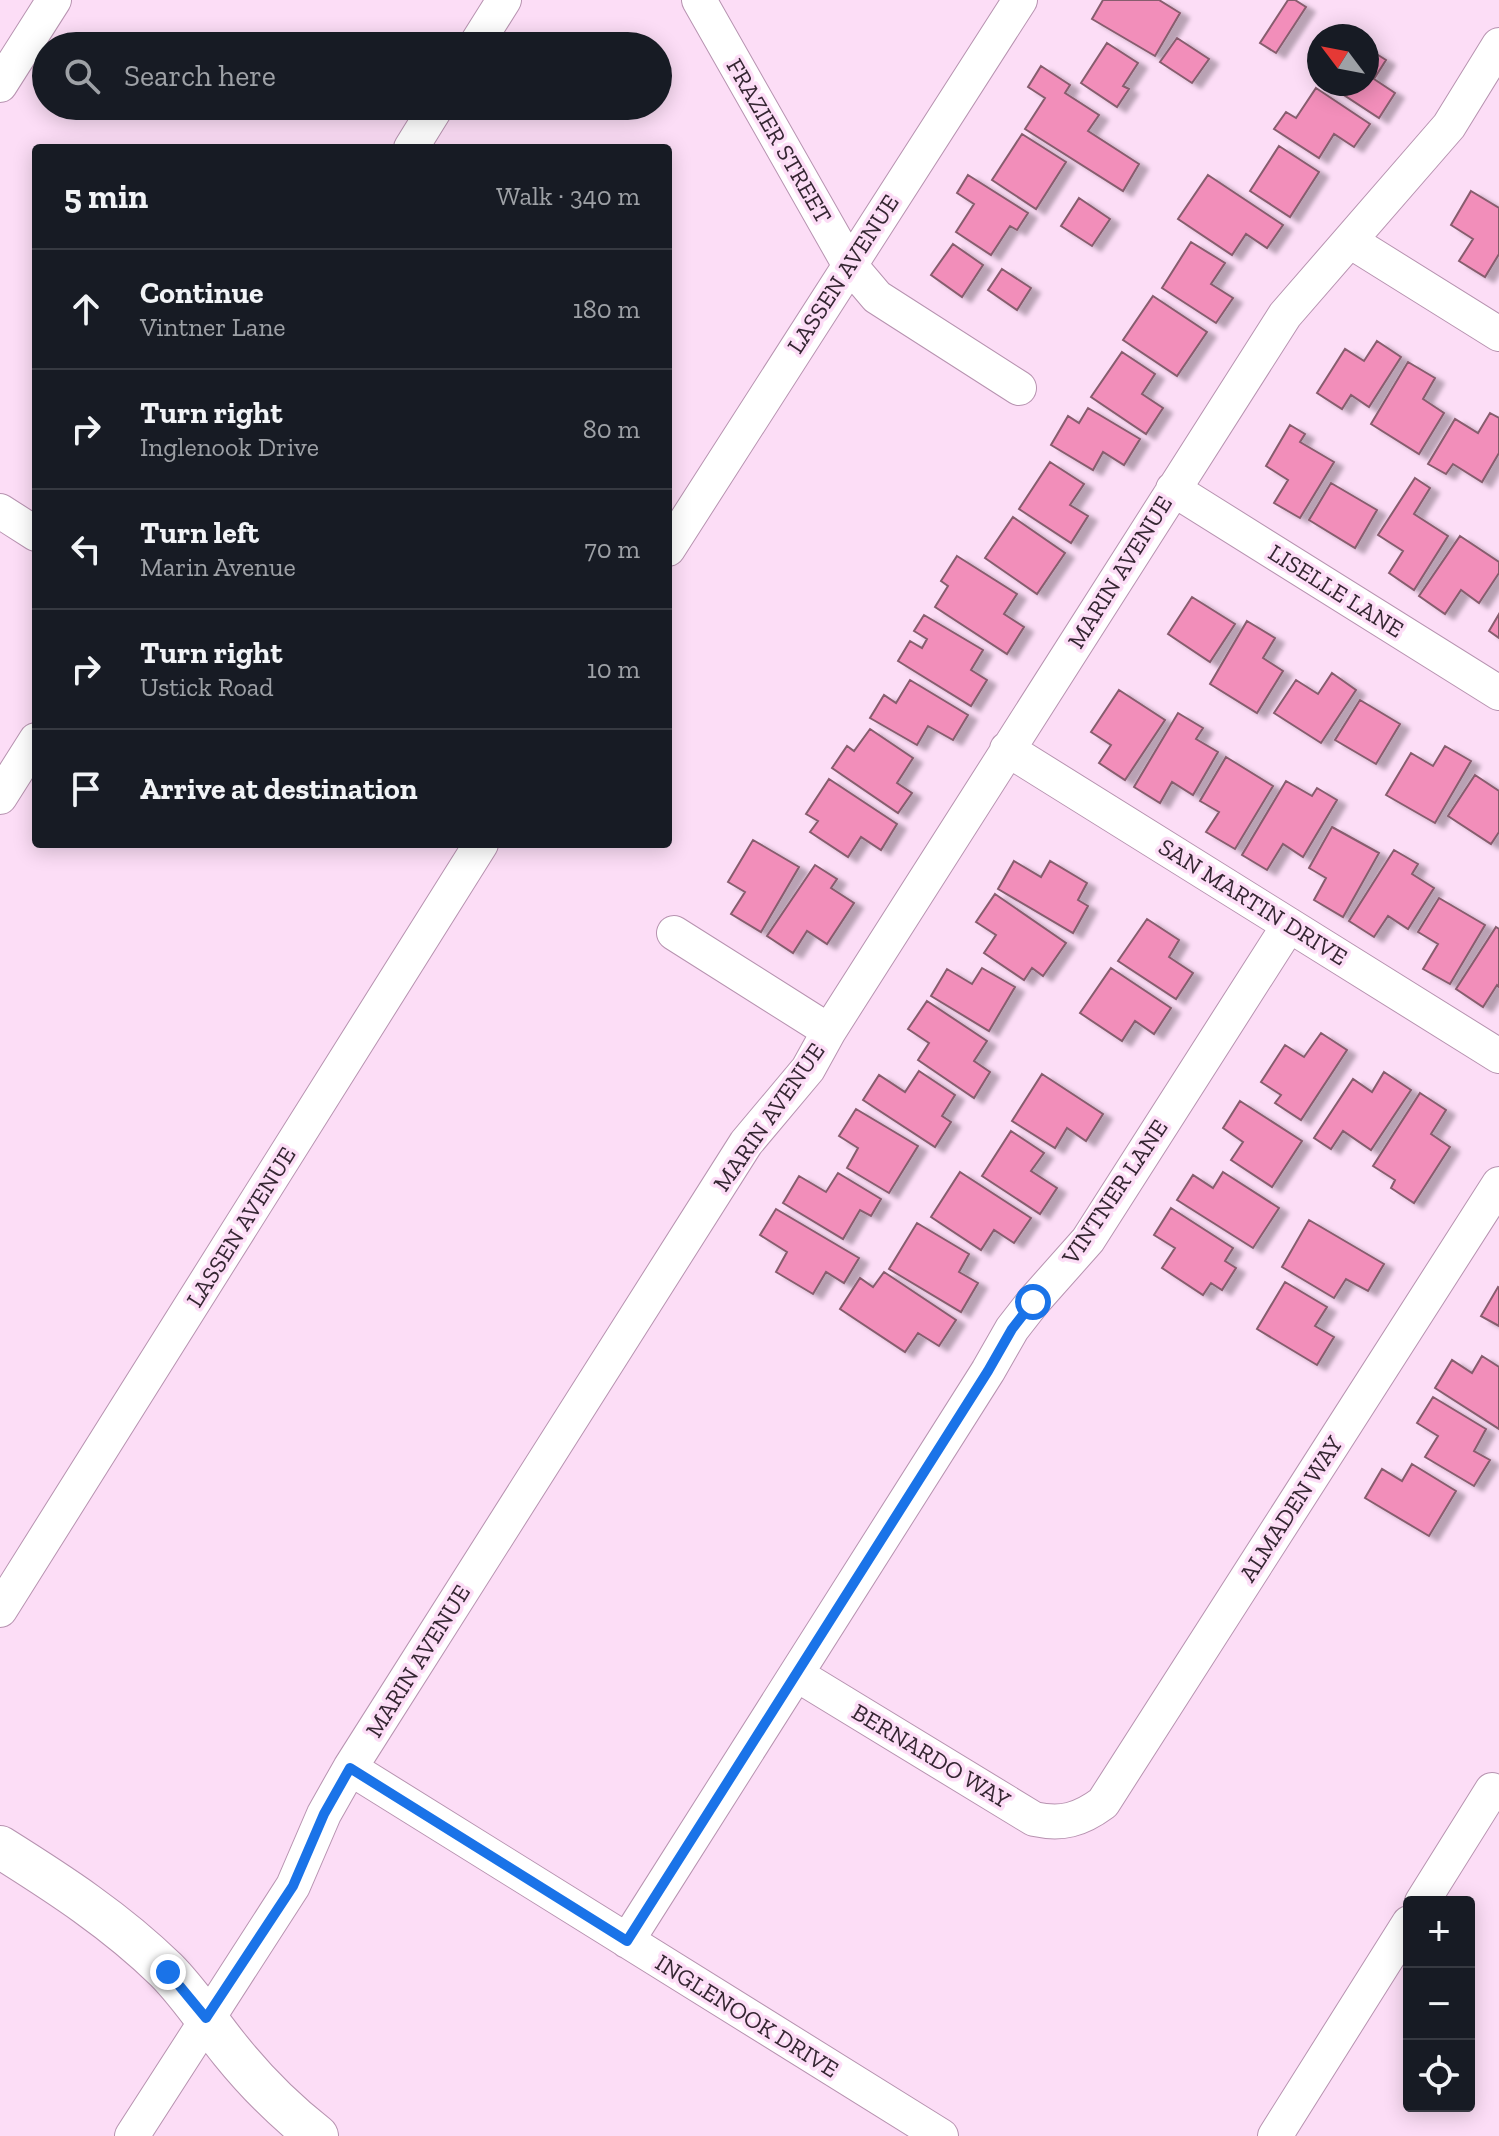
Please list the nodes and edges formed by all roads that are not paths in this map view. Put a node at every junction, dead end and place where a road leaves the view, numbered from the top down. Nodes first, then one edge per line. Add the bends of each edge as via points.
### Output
1 (54, 0) edge
2 (504, 0) edge
3 (699, 0) edge
4 (1020, 0) edge
5 (34, 32) edge
6 (484, 32) edge
7 (32, 35) edge
8 (1499, 45) edge
9 (0, 85) edge
10 (428, 120) edge
11 (413, 144) edge
12 (1350, 241) junction
13 (849, 264) junction
14 (1499, 334) edge
15 (1019, 388) dead end
16 (1173, 489) junction
17 (0, 511) edge
18 (32, 531) edge
19 (672, 543) edge
20 (1499, 693) edge
21 (32, 746) edge
22 (1007, 749) junction
23 (0, 797) edge
24 (478, 848) edge
25 (1289, 925) junction
26 (674, 933) dead end
27 (829, 1031) junction
28 (1499, 1056) edge
29 (1499, 1184) edge
30 (0, 1610) edge
31 (796, 1674) junction
32 (350, 1768) junction
33 (1492, 1790) dead end
34 (1071, 1821) joint
35 (0, 1847) edge
36 (1426, 1896) edge
37 (1403, 1933) edge
38 (627, 1941) junction
39 (206, 2018) junction
40 (132, 2136) edge
41 (317, 2136) edge
42 (941, 2136) edge
43 (1275, 2136) edge

1 - 5 street
2 - 6 street
3 - 13 street, FRAZIER STREET
4 - 13 street, LASSEN AVENUE
7 - 9 street
8 - 12 street, MARIN AVENUE via 1449,126
10 - 11 street
12 - 14 street
12 - 16 street, MARIN AVENUE via 1285,315
13 - 15 street, FRAZIER STREET via 877,297
13 - 19 street, LASSEN AVENUE
16 - 20 street, LISELLE LANE
16 - 22 street, MARIN AVENUE
17 - 18 street
21 - 23 street
22 - 25 street, SAN MARTIN DRIVE
22 - 27 street, MARIN AVENUE
24 - 30 street, LASSEN AVENUE
25 - 28 street, SAN MARTIN DRIVE
25 - 31 street, VINTNER LANE via 1088,1240 1012,1329
26 - 27 street
27 - 32 street, MARIN AVENUE via 808,1069 738,1157
29 - 34 street, ALMADEN WAY via 1103,1803
31 - 34 street, BERNARDO WAY via 1034,1819
31 - 38 street, VINTNER LANE
32 - 38 street, INGLENOOK DRIVE
32 - 39 street, MARIN AVENUE via 293,1886
33 - 36 street
35 - 39 street via 124,1931
37 - 43 street
38 - 42 street, INGLENOOK DRIVE
39 - 40 street, MARIN AVENUE
39 - 41 street via 268,2093

